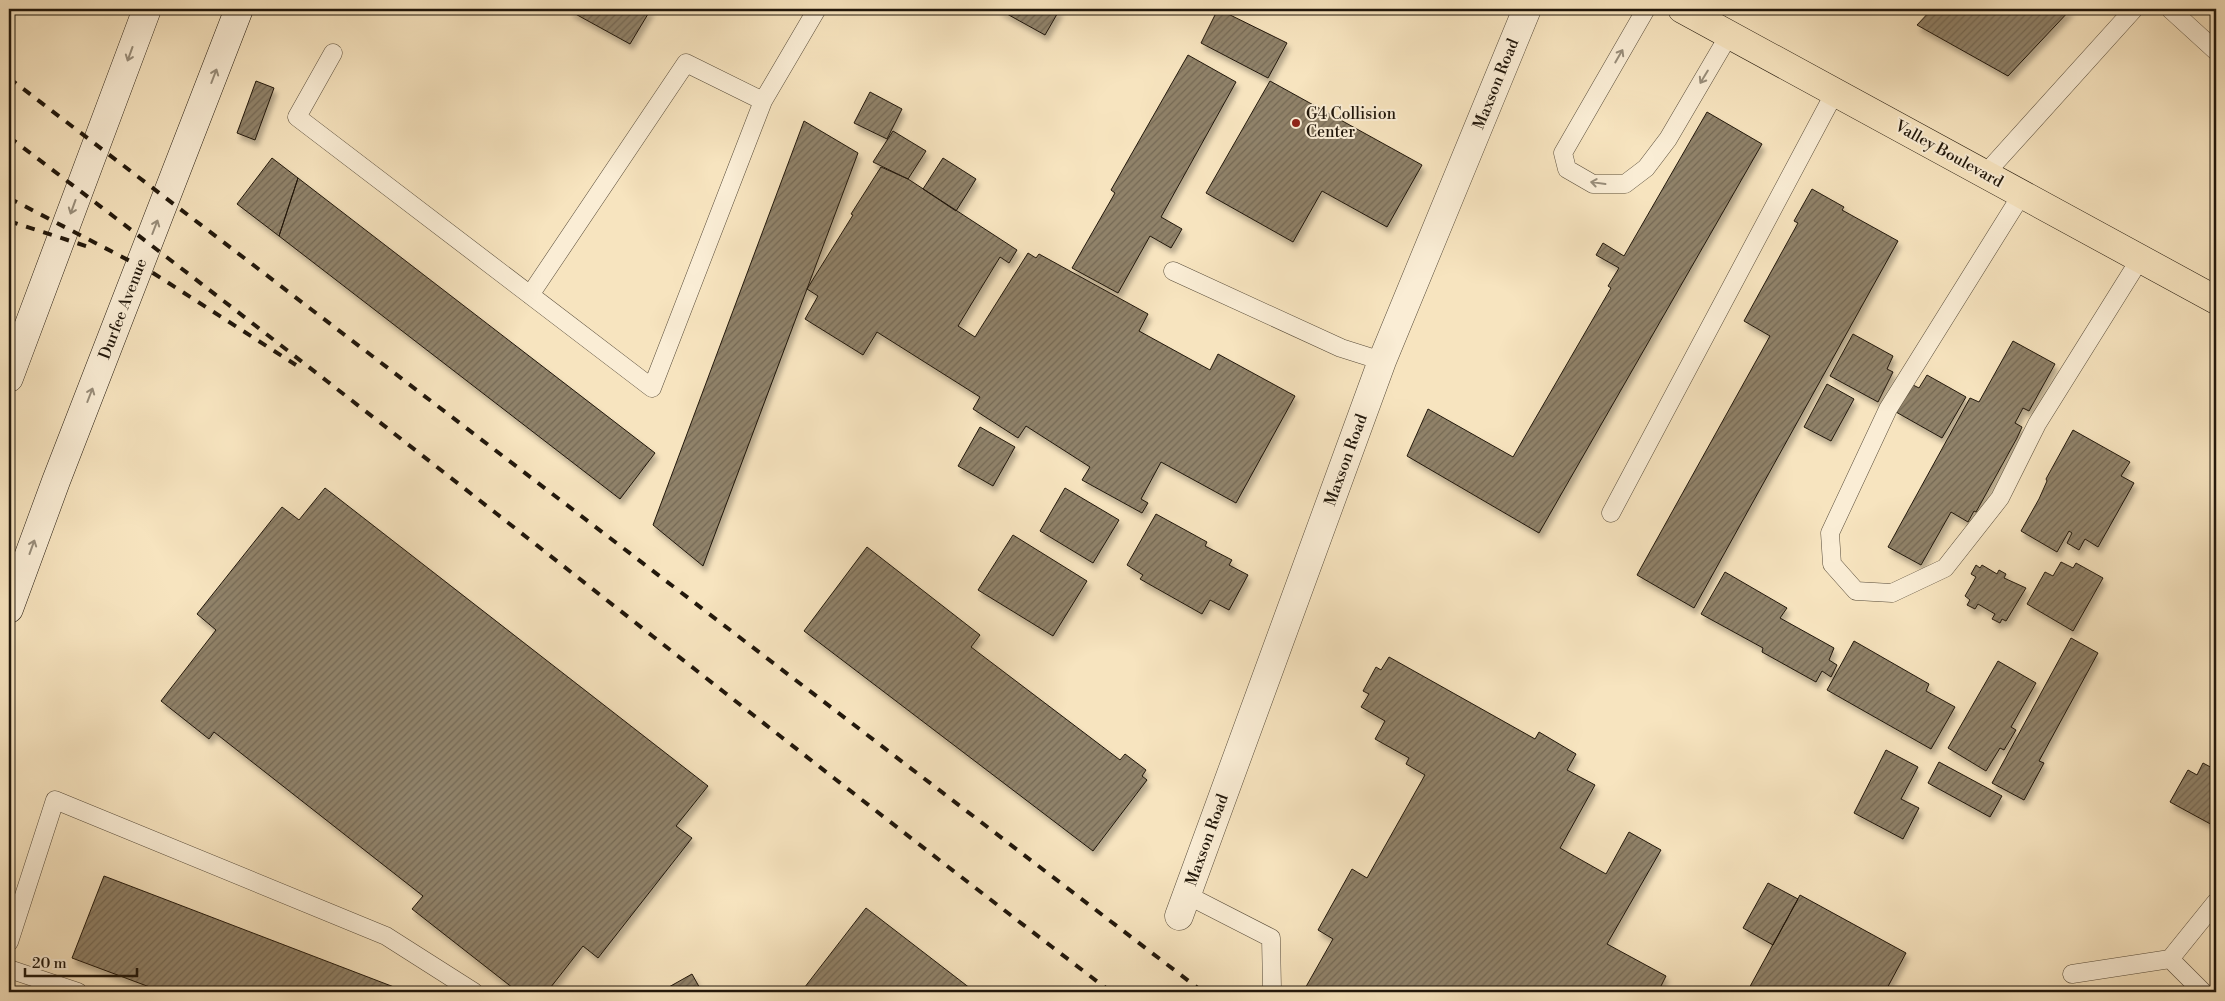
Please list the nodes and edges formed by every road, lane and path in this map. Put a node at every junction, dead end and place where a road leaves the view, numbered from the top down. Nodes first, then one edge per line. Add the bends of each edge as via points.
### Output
1 (147, 9) edge
2 (239, 9) edge
3 (817, 9) edge
4 (1526, 9) edge
5 (1646, 9) edge
6 (1682, 9) edge
7 (2134, 9) edge
8 (2170, 9) edge
9 (1729, 35) junction
10 (2216, 51) edge
11 (333, 53) dead end
12 (1835, 92) junction
13 (763, 101) junction
14 (1985, 174) junction
15 (2022, 194) junction
16 (2140, 259) junction
17 (1173, 271) dead end
18 (530, 295) junction
19 (2216, 300) edge
20 (1382, 361) junction
21 (9, 378) edge
22 (1611, 513) dead end
23 (9, 609) edge
24 (2216, 902) edge
25 (1183, 906) joint
26 (9, 942) edge
27 (2170, 960) junction
28 (9, 968) edge
29 (2072, 974) dead end
30 (78, 992) edge
31 (474, 992) edge
32 (1274, 992) edge
33 (2203, 992) edge

1 -> 21 main road
23 -> 2 main road, Durfee Avenue
3 - 13 lane
4 - 20 main road, Maxson Road
9 -> 5 lane via 1668,139 1646,168 1625,184 1593,184 1567,169 1563,153
6 - 9 main road, Valley Boulevard
7 - 14 lane
8 - 10 lane
9 - 12 main road, Valley Boulevard
11 - 18 lane via 297,116
12 - 14 main road, Valley Boulevard
12 - 22 lane
13 - 18 lane via 686,63
13 - 18 lane via 652,388
14 - 15 main road, Valley Boulevard
15 - 16 main road, Valley Boulevard
15 - 16 lane via 1888,409 1830,533 1832,564 1856,591 1892,593 1946,568 2000,498 2036,424
16 - 19 main road, Valley Boulevard
17 - 20 lane via 1341,348
20 - 25 main road, Maxson Road
24 - 27 lane
25 - 32 lane via 1271,938
26 - 31 lane via 54,800 386,936
27 - 29 lane
27 - 33 lane
28 - 30 lane

